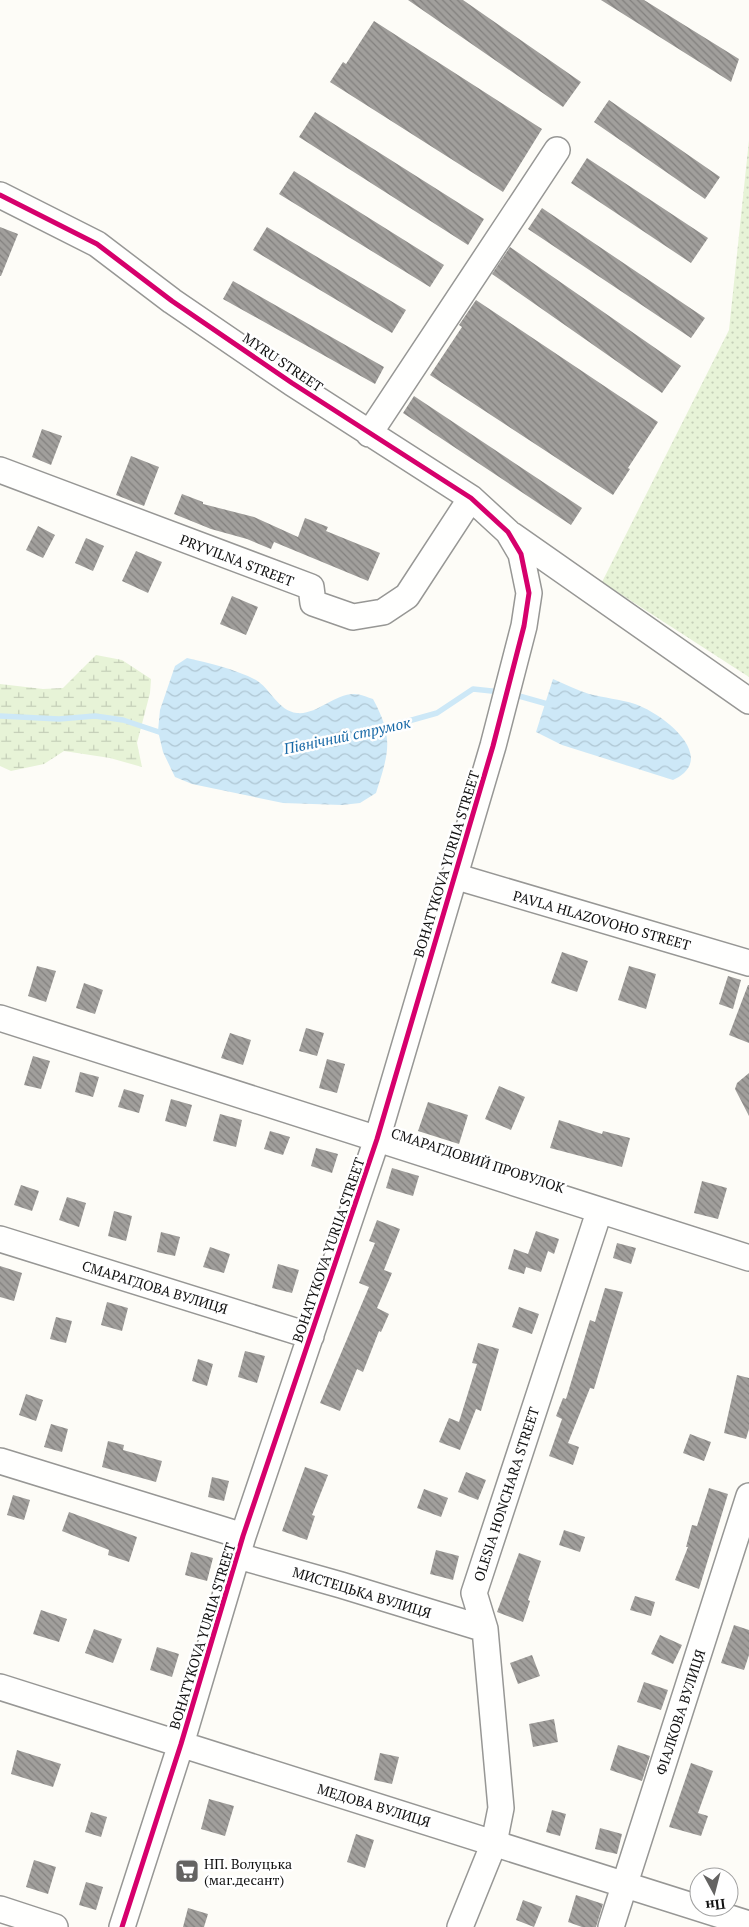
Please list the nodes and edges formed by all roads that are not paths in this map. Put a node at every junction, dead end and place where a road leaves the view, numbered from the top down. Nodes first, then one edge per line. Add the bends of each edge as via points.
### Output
1 (557, 150) dead end
2 (0, 195) edge
3 (369, 434) junction
4 (0, 470) edge
5 (471, 498) junction
6 (508, 532) junction
7 (526, 575) joint
8 (749, 701) edge
9 (454, 876) junction
10 (749, 963) edge
11 (0, 1018) edge
12 (377, 1139) junction
13 (599, 1212) junction
14 (0, 1239) edge
15 (749, 1258) edge
16 (311, 1336) junction
17 (0, 1460) edge
18 (749, 1496) edge
19 (240, 1546) junction
20 (485, 1630) junction
21 (0, 1687) edge
22 (181, 1744) junction
23 (494, 1843) junction
24 (624, 1884) junction
25 (0, 1910) edge
26 (749, 1924) edge
27 (55, 1927) edge
28 (122, 1927) edge
29 (460, 1927) edge
30 (611, 1927) edge

1 - 3 street
2 - 3 street, MYRU STREET via 97,244 172,301
3 - 5 street, MYRU STREET
4 - 5 street, PRYVILNA STREET via 311,587 313,603 353,617 383,612 407,596
5 - 6 street, MYRU STREET
6 - 7 street, MYRU STREET via 521,554
6 - 8 street
7 - 9 street, BOHATYKOVA YURIIA STREET via 529,593 524,626 493,746
9 - 10 street, PAVLA HLAZOVOHO STREET
9 - 12 street, BOHATYKOVA YURIIA STREET
11 - 12 street, СМАРАГДОВИЙ ПРОВУЛОК
12 - 13 street, СМАРАГДОВИЙ ПРОВУЛОК
12 - 16 street, BOHATYKOVA YURIIA STREET
13 - 15 street, СМАРАГДОВИЙ ПРОВУЛОК
13 - 20 street, OLESIA HONCHARA STREET via 474,1593
14 - 16 street, СМАРАГДОВА ВУЛИЦЯ
16 - 19 street, BOHATYKOVA YURIIA STREET
17 - 19 street, МИСТЕЦЬКА ВУЛИЦЯ
18 - 24 street, ФІАЛКОВА ВУЛИЦЯ
19 - 20 street, МИСТЕЦЬКА ВУЛИЦЯ via 341,1584
19 - 22 street, BOHATYKOVA YURIIA STREET
20 - 23 street, OLESIA HONCHARA STREET via 501,1808
21 - 22 street, МЕДОВА ВУЛИЦЯ
22 - 23 street, МЕДОВА ВУЛИЦЯ
22 - 28 street, BOHATYKOVA YURIIA STREET
23 - 24 street, МЕДОВА ВУЛИЦЯ
23 - 29 street, OLESIA HONCHARA STREET
24 - 26 street, МЕДОВА ВУЛИЦЯ
24 - 30 street, ФІАЛКОВА ВУЛИЦЯ
25 - 27 street

